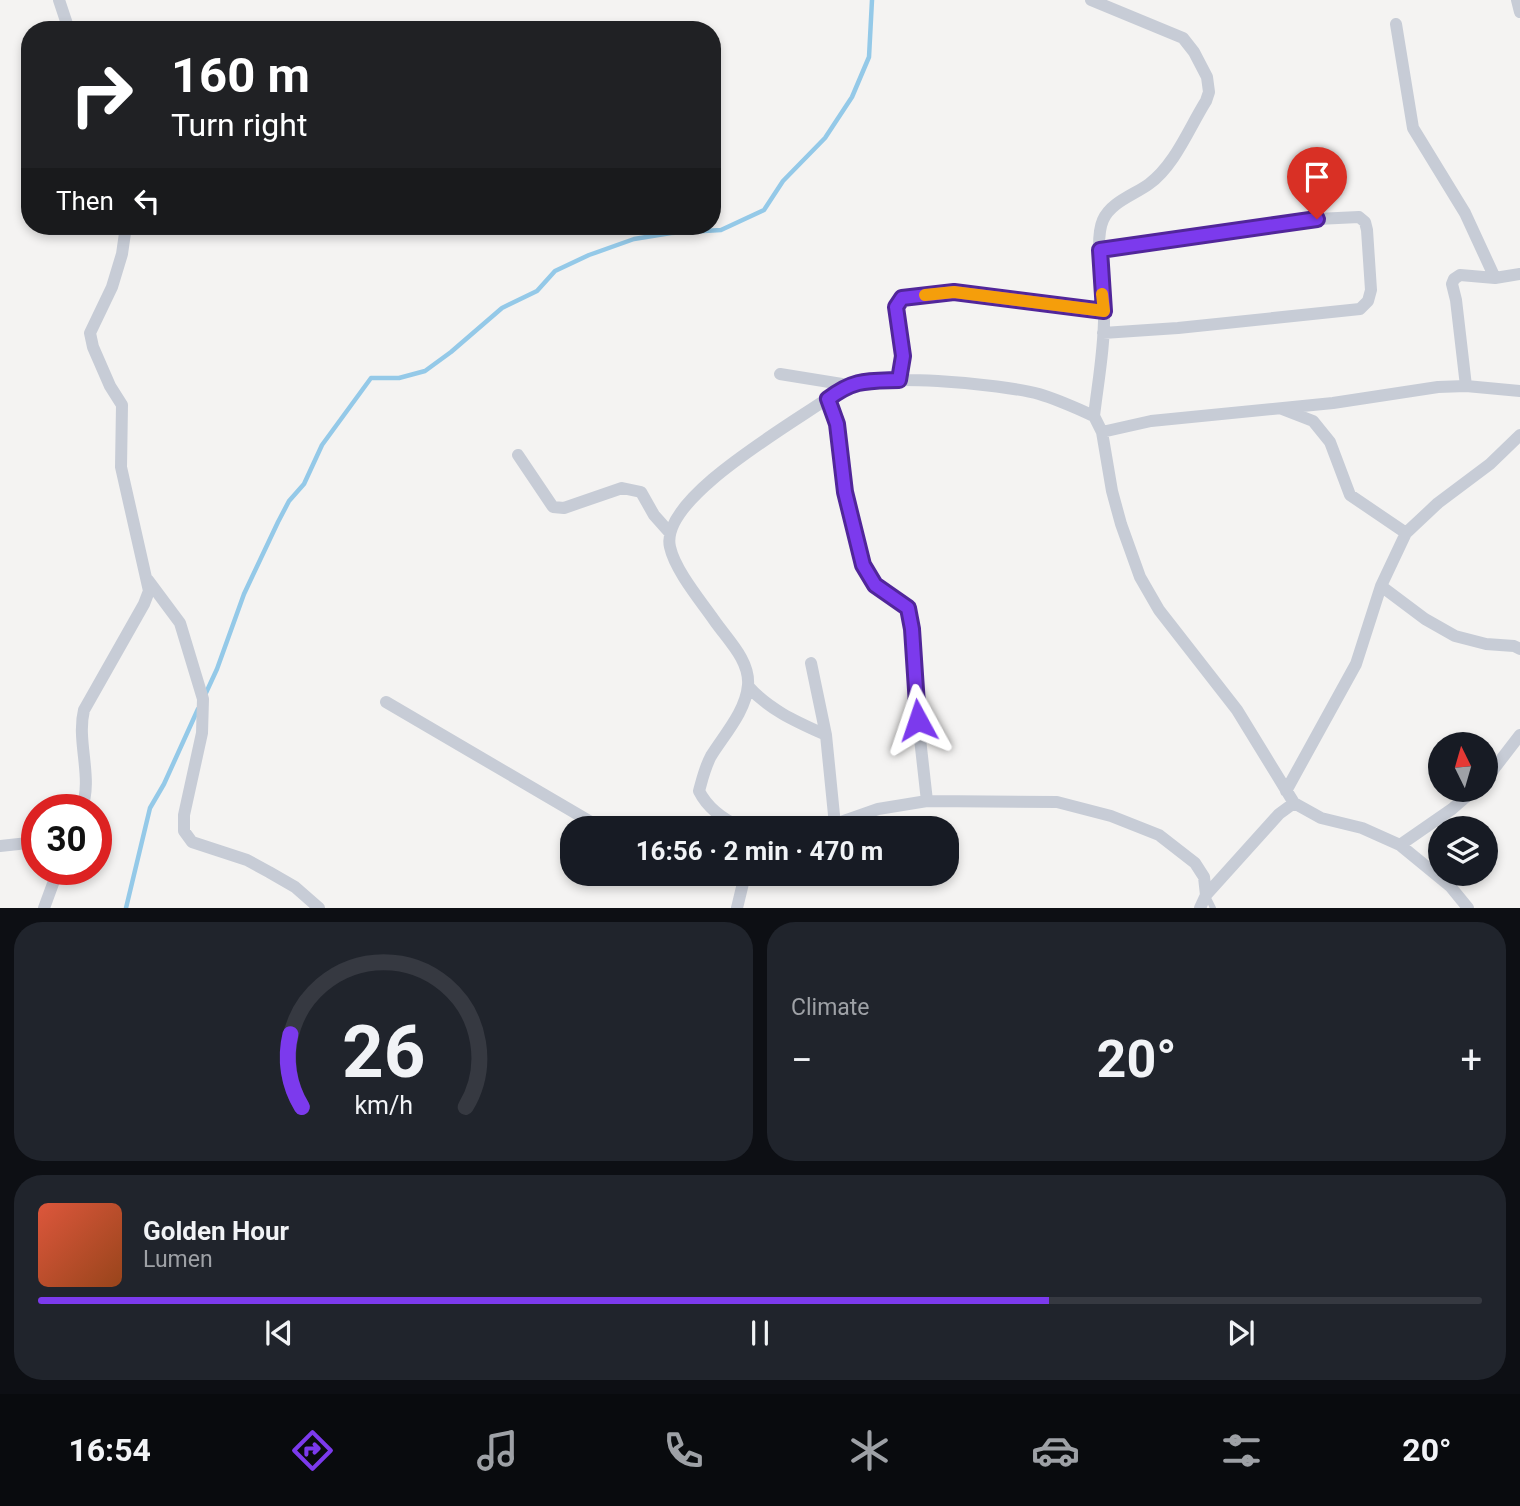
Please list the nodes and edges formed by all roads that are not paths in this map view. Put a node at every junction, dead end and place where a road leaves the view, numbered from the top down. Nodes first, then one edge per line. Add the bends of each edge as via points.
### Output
1 (59, 0) edge
2 (1091, 0) edge
3 (1517, 0) edge
4 (1520, 12) edge
5 (66, 21) edge
6 (1396, 24) dead end
7 (125, 235) edge
8 (1100, 250) junction
9 (1520, 274) edge
10 (1494, 278) junction
11 (1104, 311) junction
12 (1103, 332) junction
13 (780, 374) dead end
14 (899, 380) junction
15 (848, 385) junction
16 (1466, 386) junction
17 (1520, 391) edge
18 (828, 399) junction
19 (1277, 407) junction
20 (1094, 416) junction
21 (1102, 432) junction
22 (1520, 435) edge
23 (518, 455) dead end
24 (670, 533) junction
25 (1406, 533) junction
26 (148, 580) junction
27 (1381, 586) junction
28 (1520, 649) edge
29 (811, 663) dead end
30 (748, 687) junction
31 (386, 702) dead end
32 (826, 735) junction
33 (1520, 735) edge
34 (1498, 763) edge
35 (1286, 791) junction
36 (82, 794) edge
37 (927, 800) junction
38 (1460, 802) edge
39 (1294, 803) junction
40 (581, 816) edge
41 (722, 816) edge
42 (830, 816) edge
43 (858, 816) edge
44 (21, 844) edge
45 (1399, 845) junction
46 (0, 846) edge
47 (52, 885) edge
48 (742, 886) edge
49 (1206, 895) junction
50 (318, 907) edge
51 (44, 908) edge
52 (737, 908) edge
53 (1200, 908) edge
54 (1213, 908) edge
55 (1468, 908) edge

1 - 5 street
2 - 8 street via 1183,38 1204,70 1209,92 1161,173 1104,218
3 - 4 street
6 - 10 street via 1413,128 1465,213
7 - 26 street via 112,286 90,333 122,405 121,467
8 - 11 street
8 - 12 street via 1359,217 1367,230 1371,290 1360,309
9 - 10 street
10 - 16 street via 1460,275 1452,285
11 - 12 street
11 - 14 street via 954,292 902,298 896,307 903,356
12 - 20 street
13 - 15 street
14 - 15 street
14 - 20 street via 1037,394
15 - 18 street
16 - 17 street
16 - 19 street
18 - 24 street via 699,490
18 - 37 street via 837,424 845,492 863,565 875,585 908,608
19 - 21 street via 1151,421
19 - 25 street via 1313,421 1330,442 1350,495
20 - 21 street
21 - 35 street via 1112,491 1140,578 1159,610 1237,710
22 - 25 street
23 - 24 street via 553,507 564,508 622,488 641,492
24 - 30 street via 669,547 677,564 737,650
25 - 27 street
26 - 36 street via 144,604 81,723
26 - 50 street via 180,623 203,699 202,733 184,831 192,842 269,872
27 - 28 street via 1455,636
27 - 35 street via 1356,664
29 - 32 street
30 - 32 street via 761,701
30 - 41 street via 699,791 706,804
31 - 40 street
32 - 42 street
33 - 34 street
35 - 39 street
37 - 43 street
37 - 49 street via 1057,802 1111,816 1158,835 1195,863 1204,877
38 - 45 street
39 - 45 street via 1321,818 1362,828
39 - 49 street
44 - 46 street
45 - 55 street via 1450,886
47 - 51 street
48 - 52 street
49 - 53 street
49 - 54 lane

